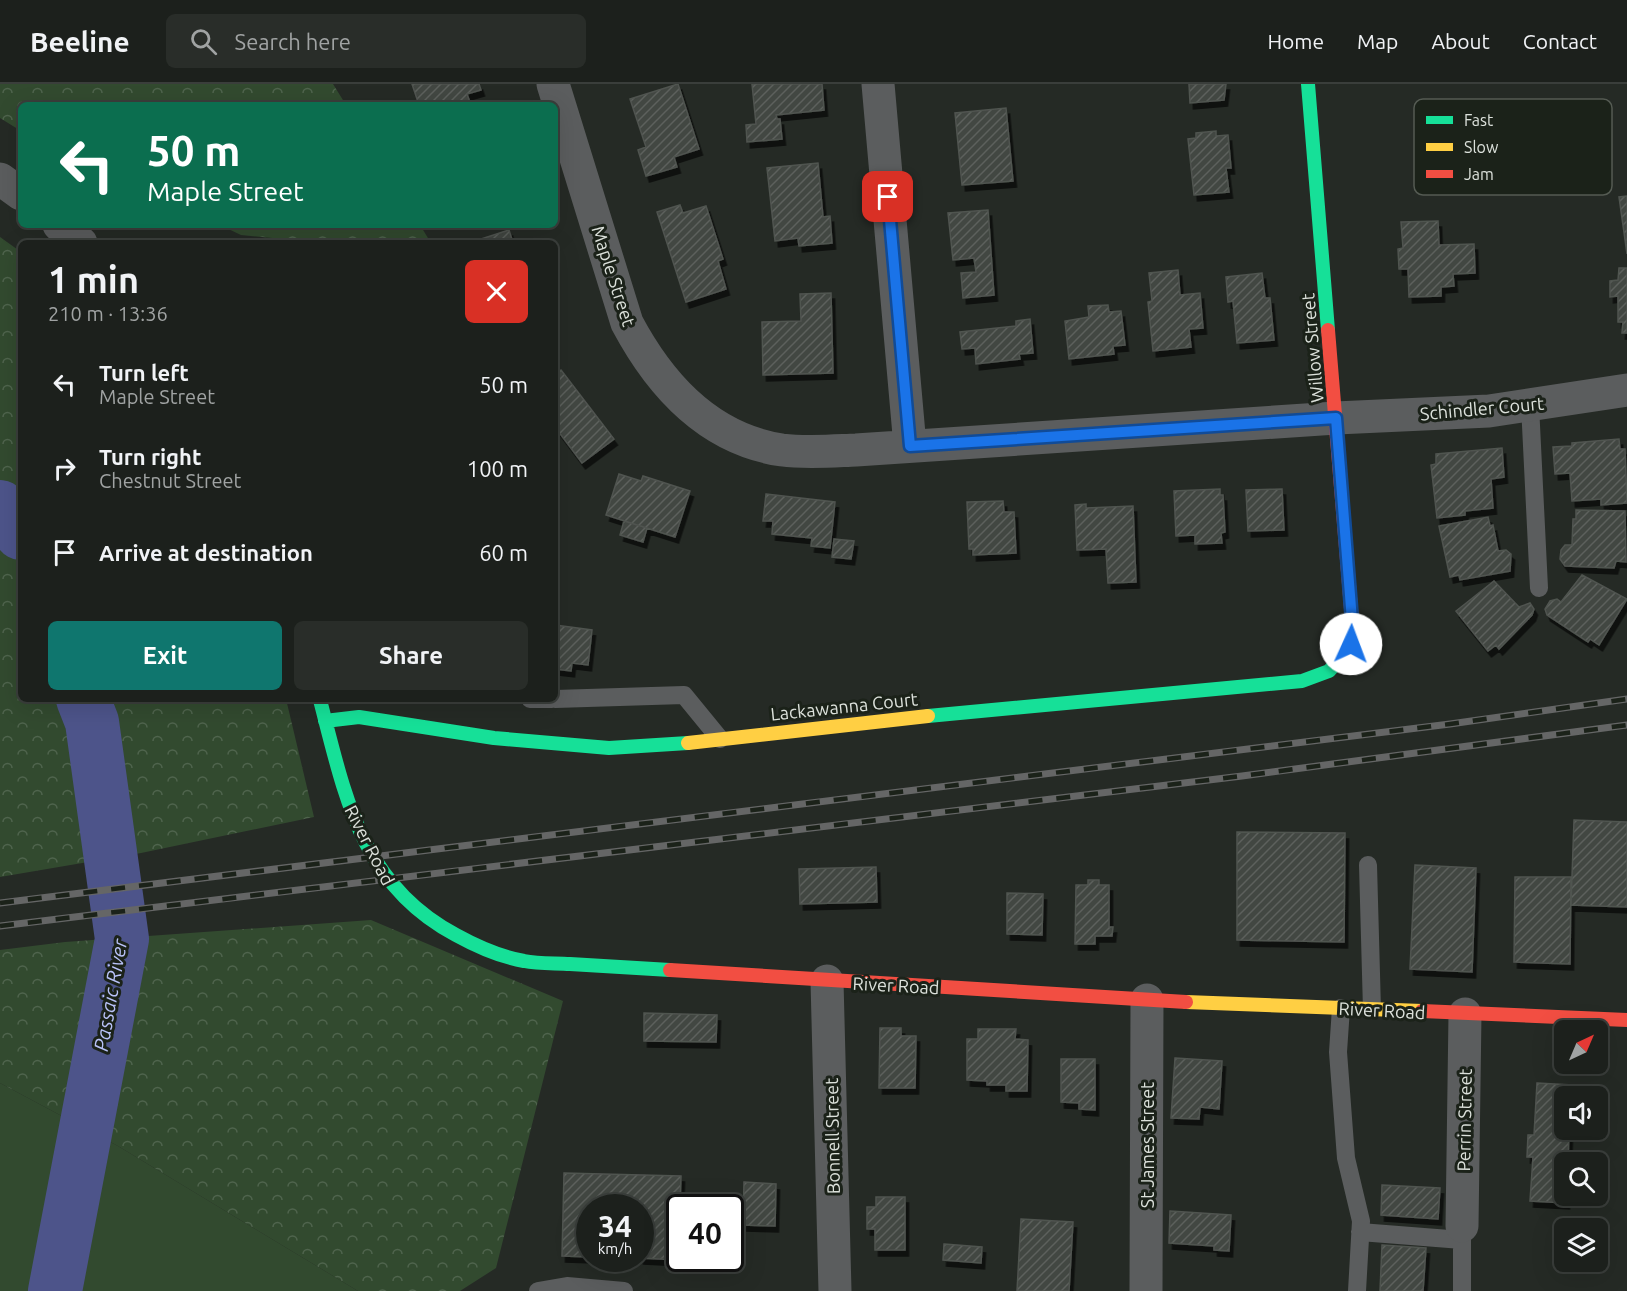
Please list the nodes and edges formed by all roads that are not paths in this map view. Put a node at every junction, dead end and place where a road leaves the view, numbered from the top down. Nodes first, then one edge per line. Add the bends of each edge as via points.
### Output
1 (553, 84) edge
2 (878, 84) edge
3 (1308, 84) edge
4 (0, 179) edge
5 (18, 192) edge
6 (63, 228) edge
7 (77, 240) edge
8 (1627, 390) edge
9 (1530, 405) junction
10 (1336, 418) junction
11 (910, 446) junction
12 (1539, 588) dead end
13 (1351, 644) joint
14 (558, 699) edge
15 (321, 702) edge
16 (325, 721) junction
17 (720, 739) junction
18 (1368, 865) dead end
19 (827, 981) junction
20 (1147, 1000) junction
21 (1341, 1008) junction
22 (1372, 1010) junction
23 (1465, 1014) junction
24 (1627, 1020) edge
25 (1360, 1232) junction
26 (1462, 1233) junction
27 (538, 1291) edge
28 (624, 1291) edge
29 (835, 1291) edge
30 (1146, 1291) edge
31 (1357, 1291) edge
32 (1462, 1291) edge

1 - 11 street, Maple Street via 627,323 646,360 672,392 703,418 740,438 779,449 806,452
2 - 11 street
3 - 10 street, Willow Street
4 - 5 street
6 - 7 street
8 - 9 street, Schindler Court
9 - 10 street, Schindler Court via 1490,411
9 - 12 lane
10 - 11 street, Maple Street
10 - 13 street, Willow Street
13 - 17 street, Lackawanna Court via 1345,658 1303,682 1231,686
14 - 17 lane via 684,695
15 - 16 street, River Road
16 - 17 street, Lackawanna Court via 359,717 494,738 609,748
16 - 19 street, River Road via 348,807 375,861 393,891 446,934 484,951 524,961
18 - 22 lane
19 - 20 street, River Road
19 - 29 street, Bonnell Street
20 - 21 street, River Road
20 - 30 street, St James Street
21 - 22 street, River Road
21 - 25 lane via 1338,1052 1346,1158 1361,1221
22 - 23 street, River Road
23 - 24 street, River Road
23 - 26 street, Perrin Street
25 - 26 lane
25 - 31 lane
26 - 32 lane
27 - 28 lane via 567,1286

